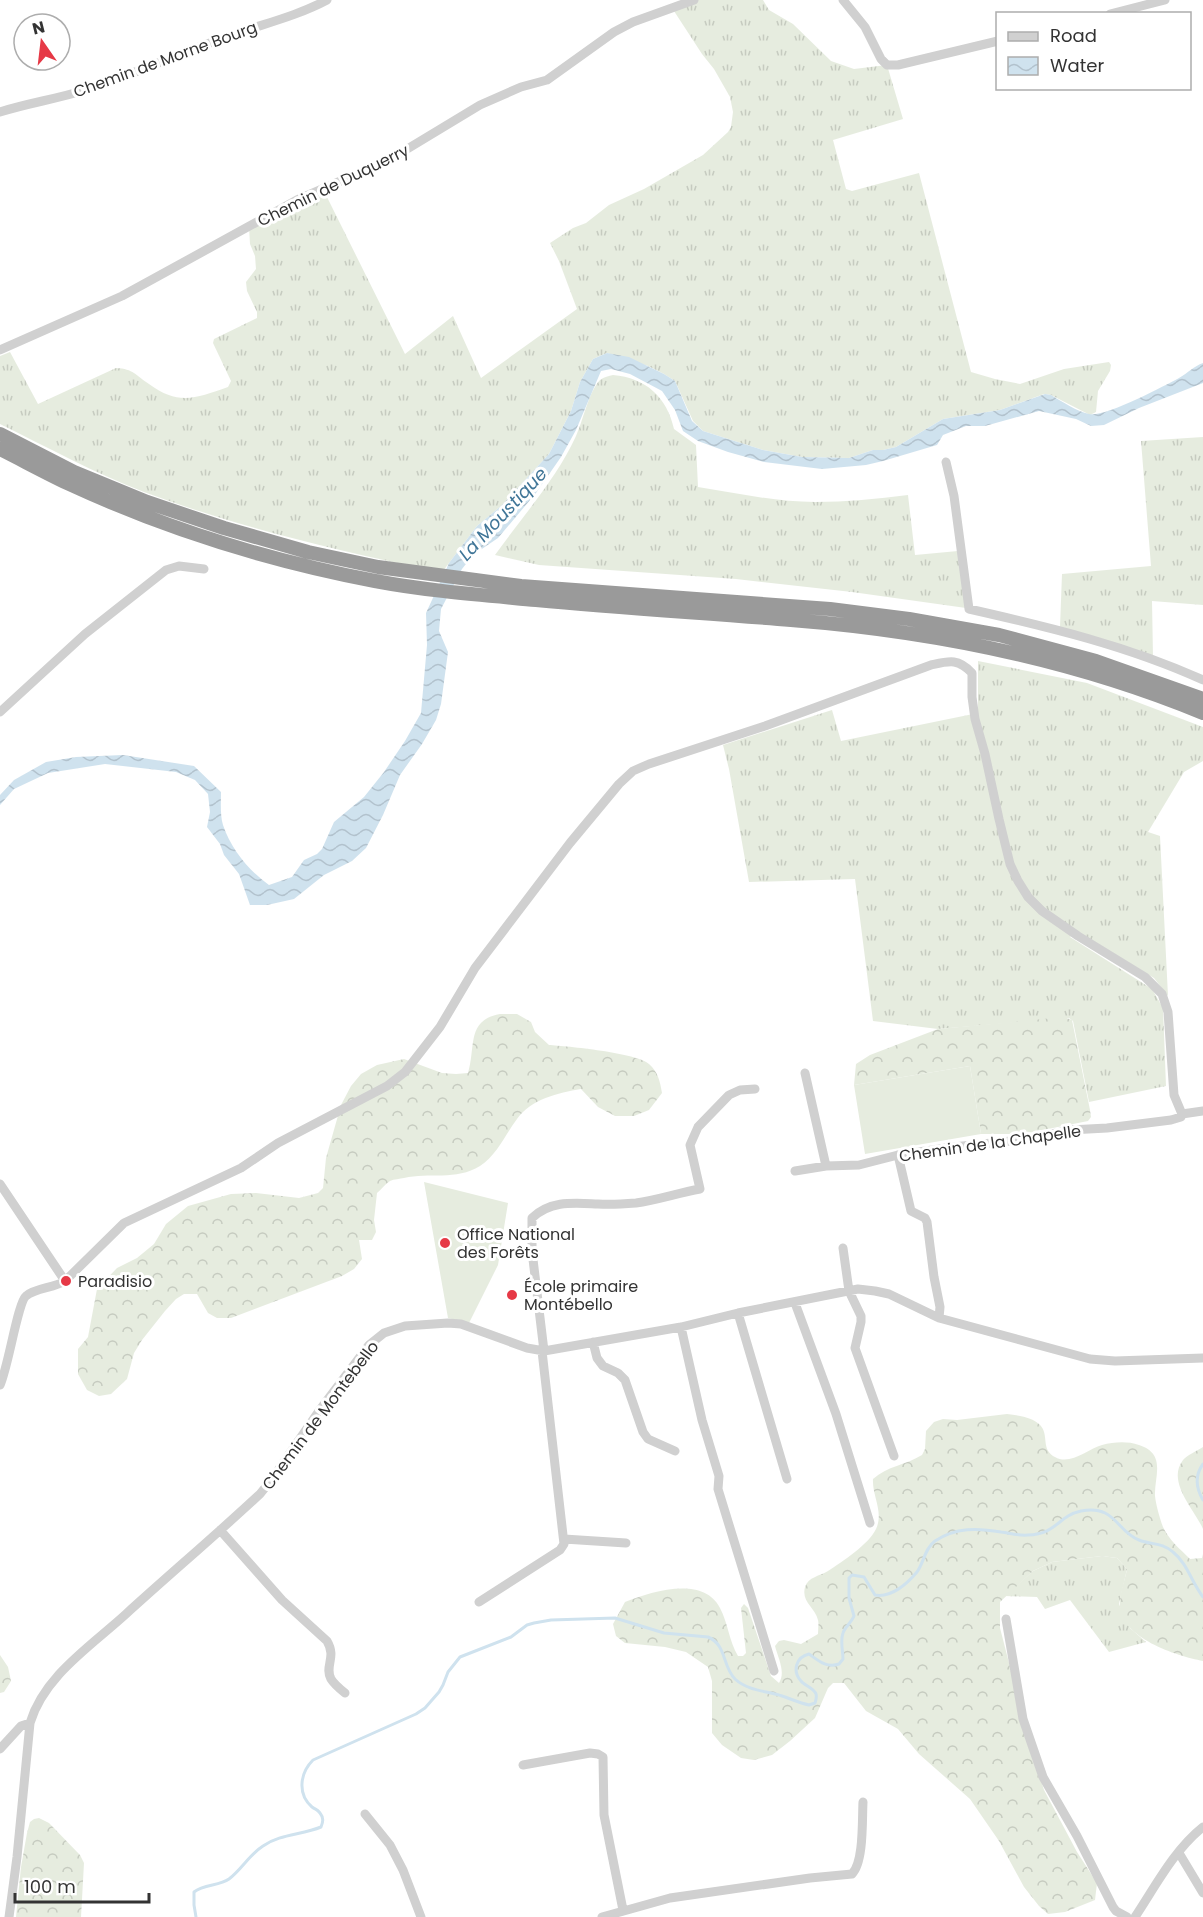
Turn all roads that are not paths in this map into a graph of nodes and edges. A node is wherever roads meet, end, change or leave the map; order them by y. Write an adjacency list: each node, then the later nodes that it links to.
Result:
1 (327, 0): 7 (street, Chemin de Morne Bourg)
2 (694, 0): 8 (street, Chemin de Duquerry)
3 (843, 0): 6 (street)
4 (1165, 0): 5 (street)
5 (1118, 12)
6 (996, 41)
7 (0, 112)
8 (0, 350)
9 (0, 434): 14 (highway)
10 (0, 449): 16 (highway)
11 (946, 462): 13 (street)
12 (204, 570): 15 (street)
13 (1203, 680)
14 (1203, 699)
15 (0, 712)
16 (1203, 713)
17 (805, 1073): 22 (street)
18 (755, 1089): 33 (street)
19 (1203, 1111): 20 (street, Chemin de la Chapelle)
20 (1182, 1114): 21 (street, Chemin de la Chapelle); 26 (street)
21 (898, 1155): 22 (street, Chemin de la Chapelle); 30 (street)
22 (826, 1166): 23 (street, Chemin de la Chapelle)
23 (795, 1171)
24 (0, 1184): 26 (street)
25 (843, 1248): 27 (street)
26 (65, 1281): 35 (street)
27 (849, 1291): 28 (street, Chemin de Montebello); 30 (street, Chemin de Montebello); 37 (street)
28 (795, 1303): 29 (street, Chemin de Montebello); 39 (street)
29 (738, 1313): 31 (street, Chemin de Montebello); 38 (street)
30 (939, 1318): 34 (street, Chemin de Montebello)
31 (681, 1327): 32 (street, Chemin de Montebello); 45 (street)
32 (593, 1342): 33 (street, Chemin de Montebello); 36 (street)
33 (543, 1351): 40 (street, Chemin de Montebello); 41 (street)
34 (1203, 1358)
35 (0, 1385)
36 (675, 1451)
37 (894, 1456)
38 (787, 1479)
39 (870, 1523)
40 (220, 1530): 46 (street); 47 (street, Chemin de Montebello)
41 (564, 1539): 42 (street); 43 (street)
42 (626, 1542)
43 (479, 1602)
44 (1006, 1619): 59 (street)
45 (774, 1671)
46 (345, 1693)
47 (30, 1723): 48 (street); 56 (street, Chemin de Montebello)
48 (0, 1749)
49 (523, 1765): 55 (street)
50 (863, 1802): 55 (street)
51 (365, 1814): 57 (street)
52 (1203, 1827): 53 (street)
53 (1179, 1853): 54 (street); 60 (street)
54 (1203, 1893)
55 (623, 1910): 58 (street)
56 (9, 1917)
57 (421, 1917)
58 (602, 1917)
59 (1127, 1917)
60 (1135, 1917)

